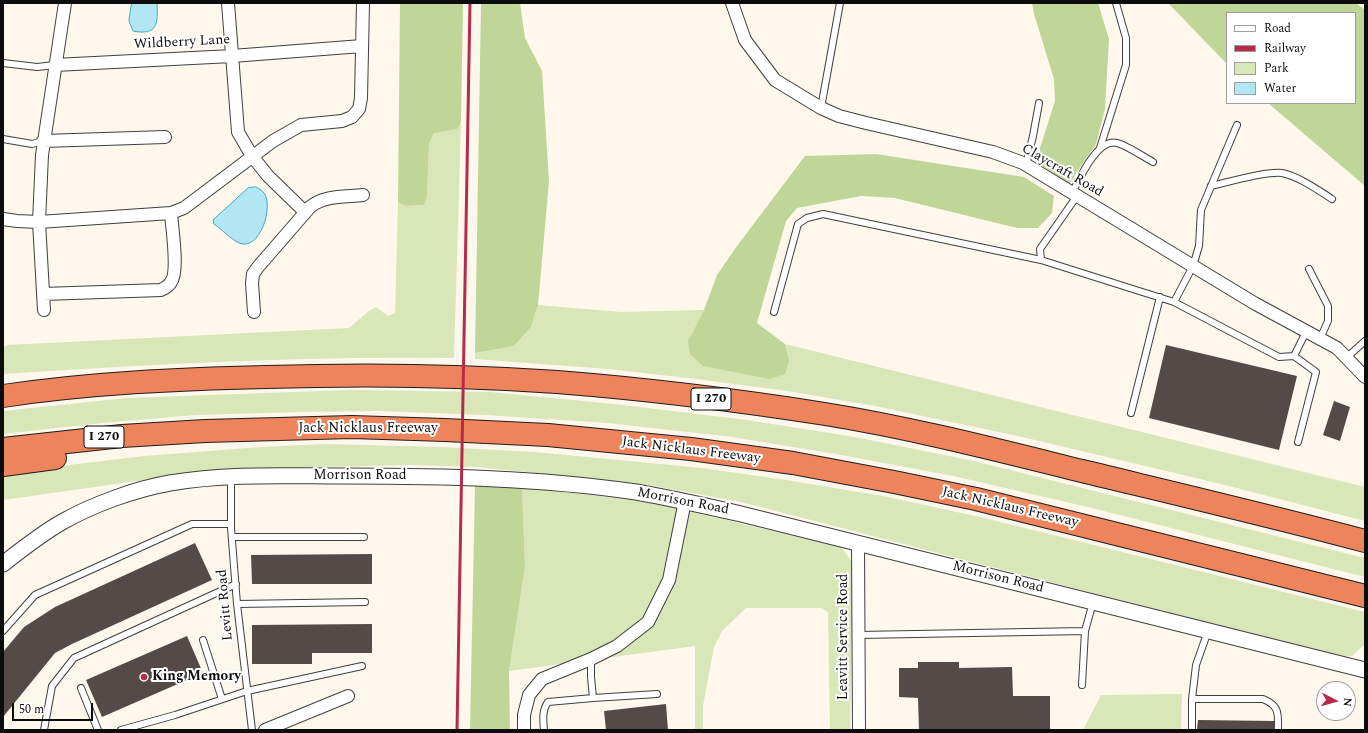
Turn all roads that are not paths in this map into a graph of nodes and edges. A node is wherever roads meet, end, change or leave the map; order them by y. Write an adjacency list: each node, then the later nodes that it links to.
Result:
1 (65, 3): 10 (street)
2 (228, 3): 8 (street)
3 (363, 3): 7 (street)
4 (732, 3): 12 (street, Claycraft Road)
5 (840, 3): 12 (lane)
6 (1116, 3): 17 (lane)
7 (362, 46): 8 (street, Wildberry Lane); 18 (street)
8 (232, 56): 10 (street, Wildberry Lane); 18 (street)
9 (3, 63): 10 (lane, Wildberry Lane)
10 (55, 65): 16 (street)
11 (1039, 103): 20 (lane)
12 (821, 108): 20 (street, Claycraft Road)
13 (1237, 126): 21 (lane)
14 (165, 137): 16 (street)
15 (3, 139): 16 (lane)
16 (43, 141): 28 (street)
17 (1100, 148): 19 (lane); 23 (lane)
18 (252, 156): 25 (street); 26 (street)
19 (1153, 162)
20 (1026, 164): 23 (street, Claycraft Road)
21 (1211, 186): 24 (lane); 30 (lane)
22 (363, 195): 25 (street)
23 (1074, 195): 29 (lane); 30 (street, Claycraft Road)
24 (1332, 199)
25 (305, 212): 36 (street)
26 (171, 213): 28 (street); 32 (street)
27 (3, 219): 28 (street)
28 (40, 222): 32 (street)
29 (1040, 260): 33 (lane); 37 (lane)
30 (1193, 266): 34 (lane); 38 (street, Claycraft Road)
31 (1309, 269): 39 (lane)
32 (43, 294): 35 (street)
33 (1160, 297): 34 (lane); 47 (lane)
34 (1174, 302): 41 (lane)
35 (44, 310)
36 (254, 312)
37 (774, 312)
38 (1306, 332): 39 (street, Claycraft Road); 41 (lane)
39 (1320, 339): 42 (street, Claycraft Road)
40 (1365, 341): 42 (lane)
41 (1294, 356): 49 (lane)
42 (1346, 358): 43 (street, Claycraft Road)
43 (1365, 377)
44 (3, 390): 45 (highway)
45 (42, 390): 46 (highway, I 270); 57 (highway, I 270)
46 (3, 396)
47 (1131, 413)
48 (205, 431): 50 (highway, Jack Nicklaus Freeway / I 270); 51 (highway); 61 (highway, Jack Nicklaus Freeway / I 270)
49 (1298, 442)
50 (3, 449)
51 (3, 465)
52 (230, 478): 53 (street, Morrison Road); 54 (lane, Levitt Road); 59 (street, Morrison Road)
53 (685, 501): 58 (street, Morrison Road); 70 (street)
54 (231, 524): 56 (lane, Levitt Road); 65 (lane)
55 (364, 536): 56 (lane)
56 (232, 537): 60 (lane, Levitt Road)
57 (1365, 541)
58 (858, 544): 63 (street, Morrison Road); 68 (street, Leavitt Service Road)
59 (3, 564)
60 (236, 584): 64 (lane, Levitt Road); 81 (lane)
61 (1365, 596)
62 (365, 602): 64 (lane)
63 (1093, 602): 66 (lane); 67 (street, Morrison Road)
64 (238, 604): 75 (lane, Levitt Road)
65 (3, 631)
66 (1084, 631): 68 (lane); 73 (lane)
67 (1208, 631): 72 (street, Morrison Road); 80 (lane)
68 (858, 635): 88 (street, Leavitt Service Road)
69 (203, 640): 79 (lane)
70 (591, 660): 78 (lane); 86 (street)
71 (362, 666): 75 (lane)
72 (1365, 670)
73 (1082, 685)
74 (81, 688): 82 (lane)
75 (247, 691): 79 (lane); 84 (lane, Levitt Road)
76 (656, 694): 78 (lane)
77 (348, 696): 85 (street)
78 (594, 698): 87 (lane)
79 (222, 699): 83 (lane)
80 (1192, 699): 89 (lane); 90 (lane)
81 (44, 730)
82 (98, 730)
83 (122, 730)
84 (252, 730)
85 (265, 730)
86 (524, 730)
87 (544, 730)
88 (859, 730)
89 (1192, 730)
90 (1278, 730)

